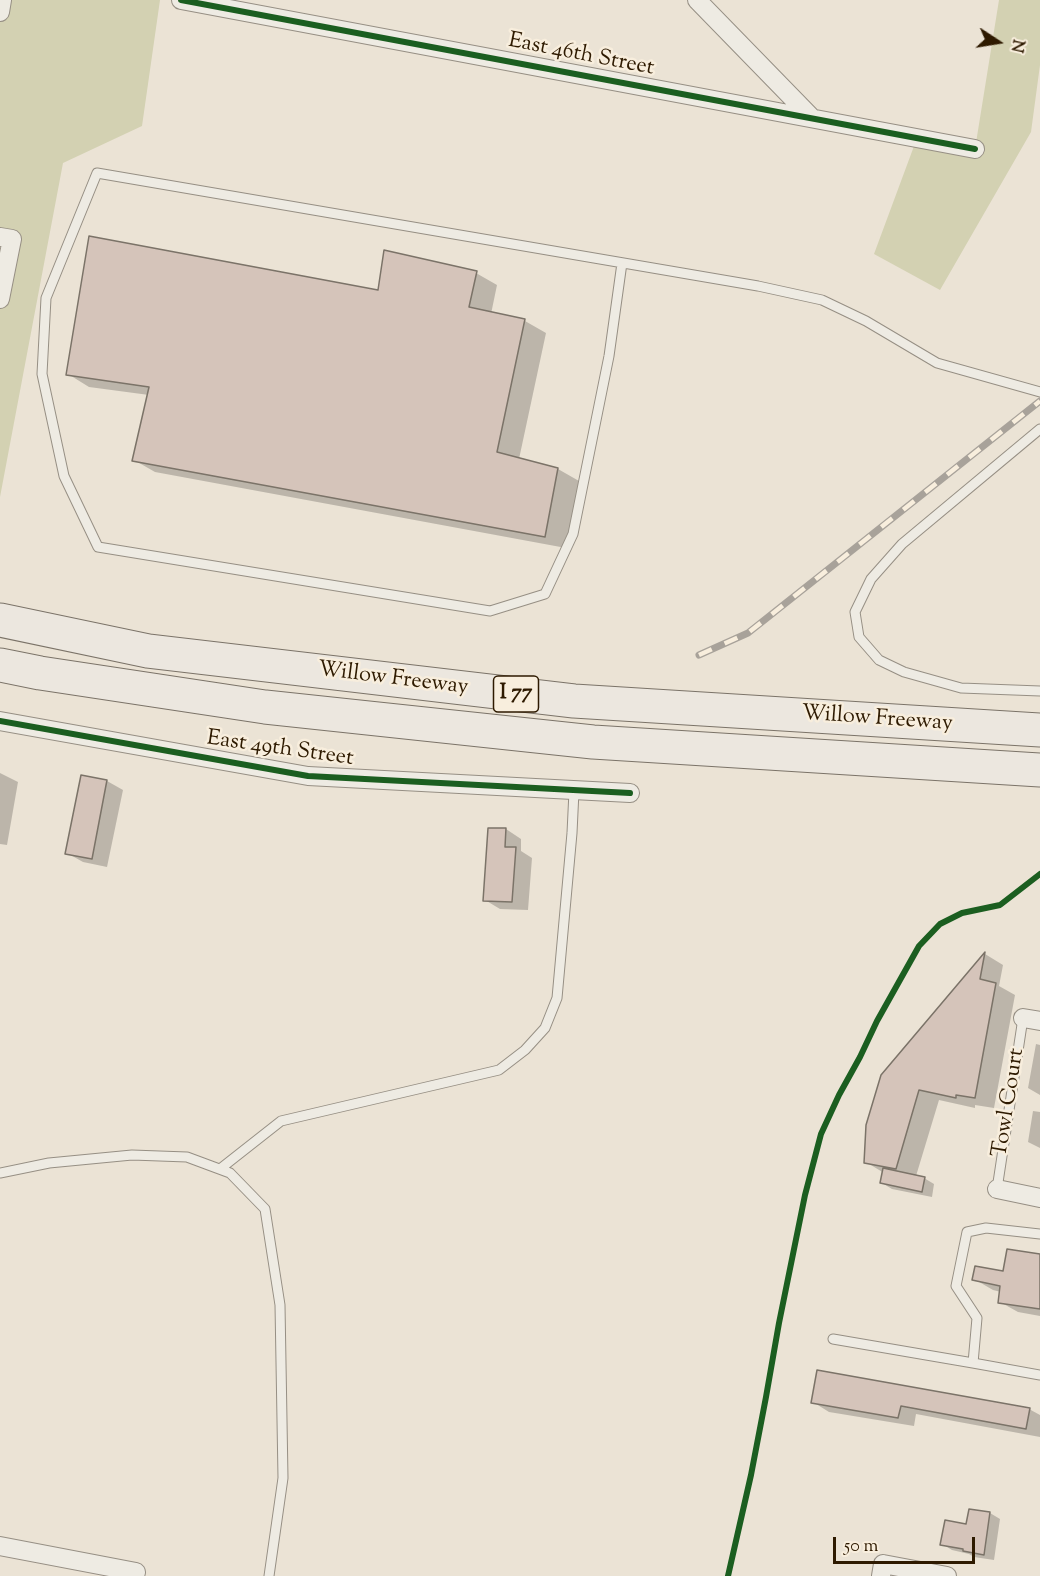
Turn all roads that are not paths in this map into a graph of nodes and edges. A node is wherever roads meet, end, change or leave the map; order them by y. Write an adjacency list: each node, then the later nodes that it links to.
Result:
1 (2, 0): 4 (street)
2 (181, 0): 5 (street, East 46th Street)
3 (697, 0): 5 (street)
4 (0, 12)
5 (811, 117): 6 (street, East 46th Street)
6 (975, 149)
7 (6, 238): 9 (street)
8 (622, 263): 8 (lane); 10 (lane)
9 (0, 299)
10 (1040, 392)
11 (1040, 429): 14 (lane)
12 (0, 620): 16 (highway, Willow Freeway / I 77)
13 (0, 665): 17 (highway, Willow Freeway / I 77)
14 (1040, 691)
15 (0, 721): 18 (street, East 49th Street)
16 (1038, 730)
17 (1040, 770)
18 (574, 791): 19 (street, East 49th Street); 21 (lane)
19 (630, 793)
20 (1032, 1019): 23 (lane, Towl Court)
21 (220, 1169): 22 (lane); 32 (lane)
22 (0, 1173)
23 (997, 1189): 24 (street)
24 (1040, 1198)
25 (1040, 1234): 27 (lane)
26 (833, 1339): 27 (lane)
27 (973, 1363): 28 (lane)
28 (1040, 1375)
29 (0, 1546): 31 (street)
30 (882, 1570): 33 (street)
31 (135, 1574)
32 (269, 1576)
33 (947, 1576)

